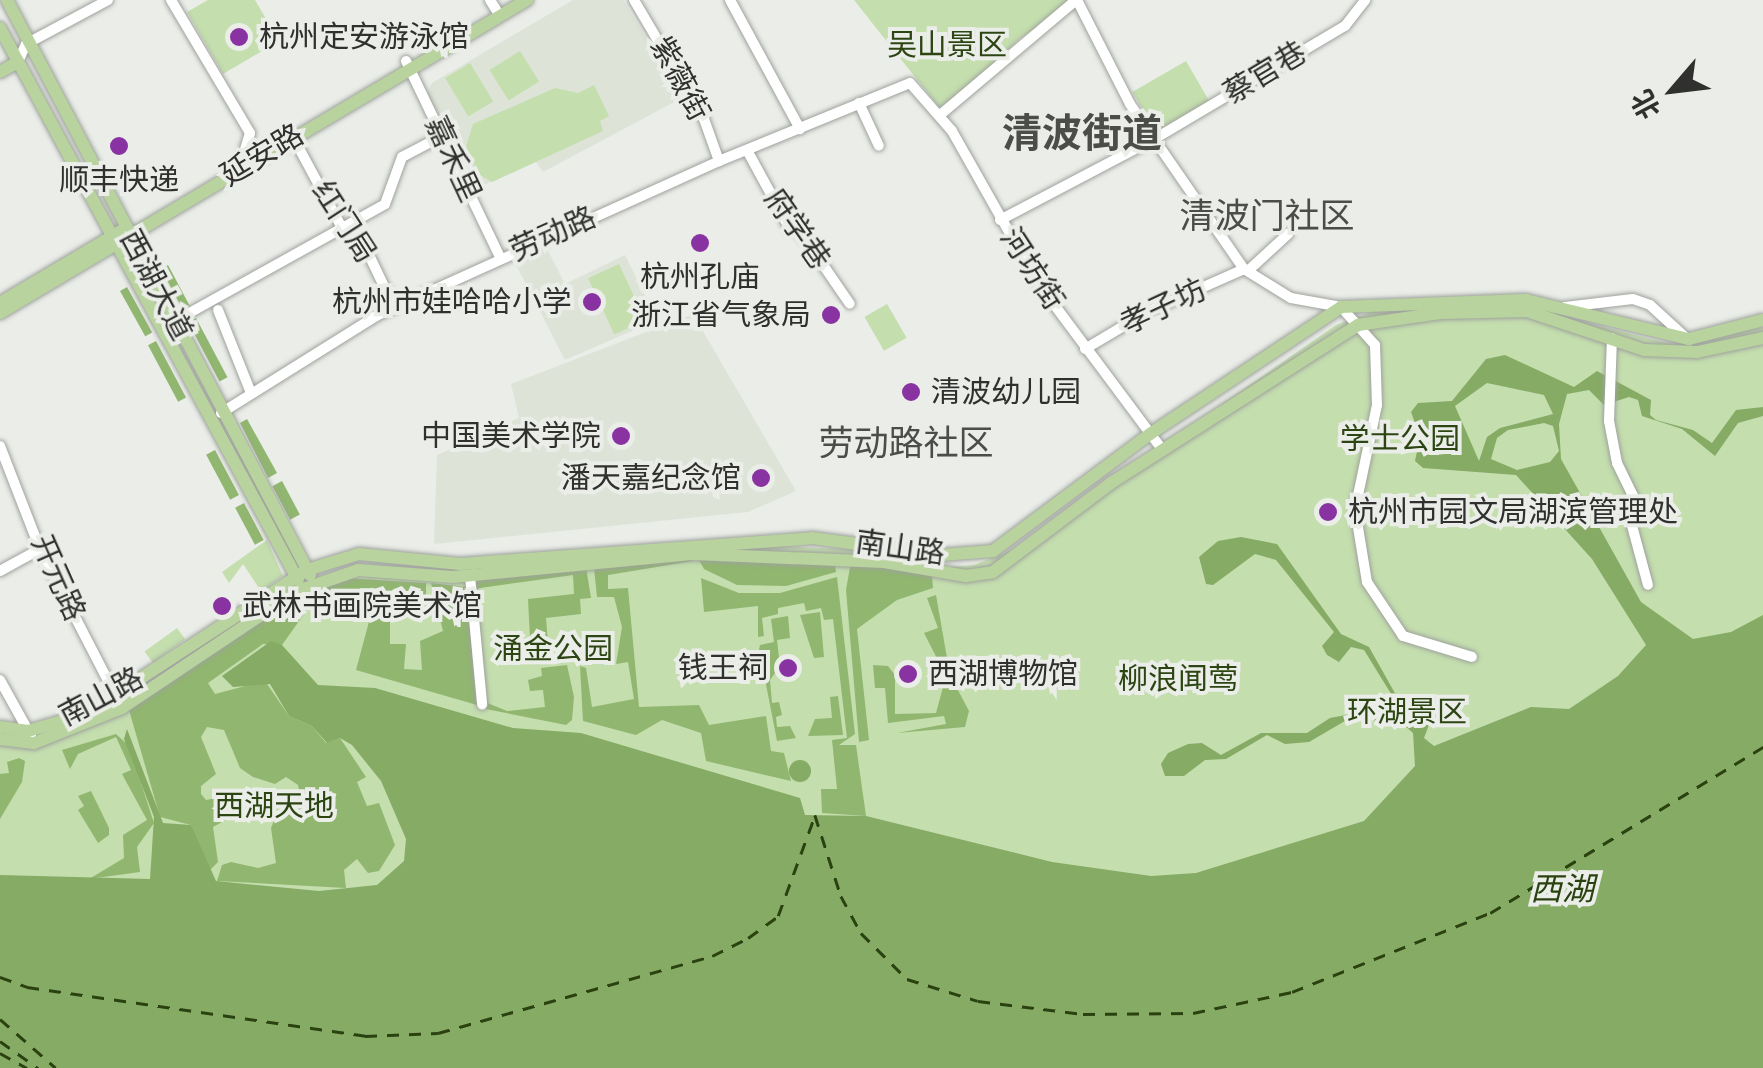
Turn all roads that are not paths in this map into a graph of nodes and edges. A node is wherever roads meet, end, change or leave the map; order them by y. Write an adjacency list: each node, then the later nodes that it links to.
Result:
1 (7, 0): 12 (main road, 西湖大道)
2 (171, 0): 26 (street)
3 (510, 0): 10 (main road, 延安路)
4 (527, 0): 10 (main road, 延安路)
5 (634, 0): 27 (street, 紫薇街)
6 (730, 0): 20 (street)
7 (1076, 0): 19 (street); 23 (street)
8 (1364, 0): 23 (street, 蔡官巷)
9 (104, 1): 12 (street)
10 (495, 8): 15 (main road, 延安路)
11 (0, 28): 13 (main road, 西湖大道)
12 (26, 44): 13 (main road); 14 (street); 30 (main road, 西湖大道)
13 (5, 52): 14 (main road, 西湖大道)
14 (18, 62): 16 (main road); 30 (main road, 西湖大道)
15 (408, 64): 21 (main road, 延安路); 22 (street, 嘉禾里); 26 (main road, 延安路)
16 (0, 72)
17 (910, 83): 18 (street, 劳动路); 19 (street, 河坊街)
18 (858, 103): 20 (street, 劳动路); 24 (street)
19 (940, 115): 28 (street, 河坊街)
20 (800, 129): 25 (street, 劳动路)
21 (293, 136): 29 (street, 红门局); 30 (main road, 延安路)
22 (442, 136): 29 (street); 32 (street, 嘉禾里)
23 (1156, 138): 28 (street, 蔡官巷); 33 (street)
24 (879, 146)
25 (748, 152): 27 (street, 劳动路); 35 (street, 府学巷)
26 (243, 156): 30 (main road, 延安路)
27 (719, 160): 32 (street, 劳动路)
28 (1000, 220): 48 (street, 河坊街)
29 (342, 228): 37 (street, 红门局); 43 (street)
30 (123, 234): 34 (main road, 延安路); 40 (main road, 延安路); 43 (main road, 西湖大道); 50 (main road, 西湖大道)
31 (1288, 234): 33 (street, 孝子坊)
32 (500, 257): 37 (street, 劳动路)
33 (1247, 269): 38 (street); 48 (street, 孝子坊)
34 (0, 303)
35 (850, 304)
36 (1570, 306): 38 (main road); 41 (street); 47 (main road); 47 (street)
37 (394, 307): 49 (street, 劳动路)
38 (1341, 307): 44 (street); 51 (main road, 南山路)
39 (218, 310): 49 (street)
40 (0, 313)
41 (1534, 314): 44 (main road, 南山路); 45 (main road, 南山路)
42 (1763, 320): 47 (main road)
43 (175, 321): 50 (main road, 西湖大道)
44 (1358, 325): 53 (main road, 南山路); 59 (street)
45 (1612, 338): 46 (main road, 南山路); 58 (street)
46 (1763, 338)
47 (1689, 339)
48 (1085, 350): 51 (street, 河坊街)
49 (251, 393): 50 (street, 劳动路)
50 (217, 415): 57 (main road, 西湖大道)
51 (1150, 434): 53 (street, 河坊街); 57 (main road, 南山路)
52 (0, 446): 54 (street, 开元路)
53 (1163, 450): 56 (main road, 南山路)
54 (40, 549): 55 (street); 61 (street, 开元路)
55 (0, 571)
56 (470, 576): 57 (main road, 南山路); 62 (street)
57 (305, 579): 61 (main road, 南山路)
58 (1648, 585)
59 (1472, 657)
60 (0, 680): 64 (street)
61 (119, 701): 64 (main road, 南山路)
62 (482, 704)
63 (2, 737): 64 (main road, 南山路)
64 (31, 737)

